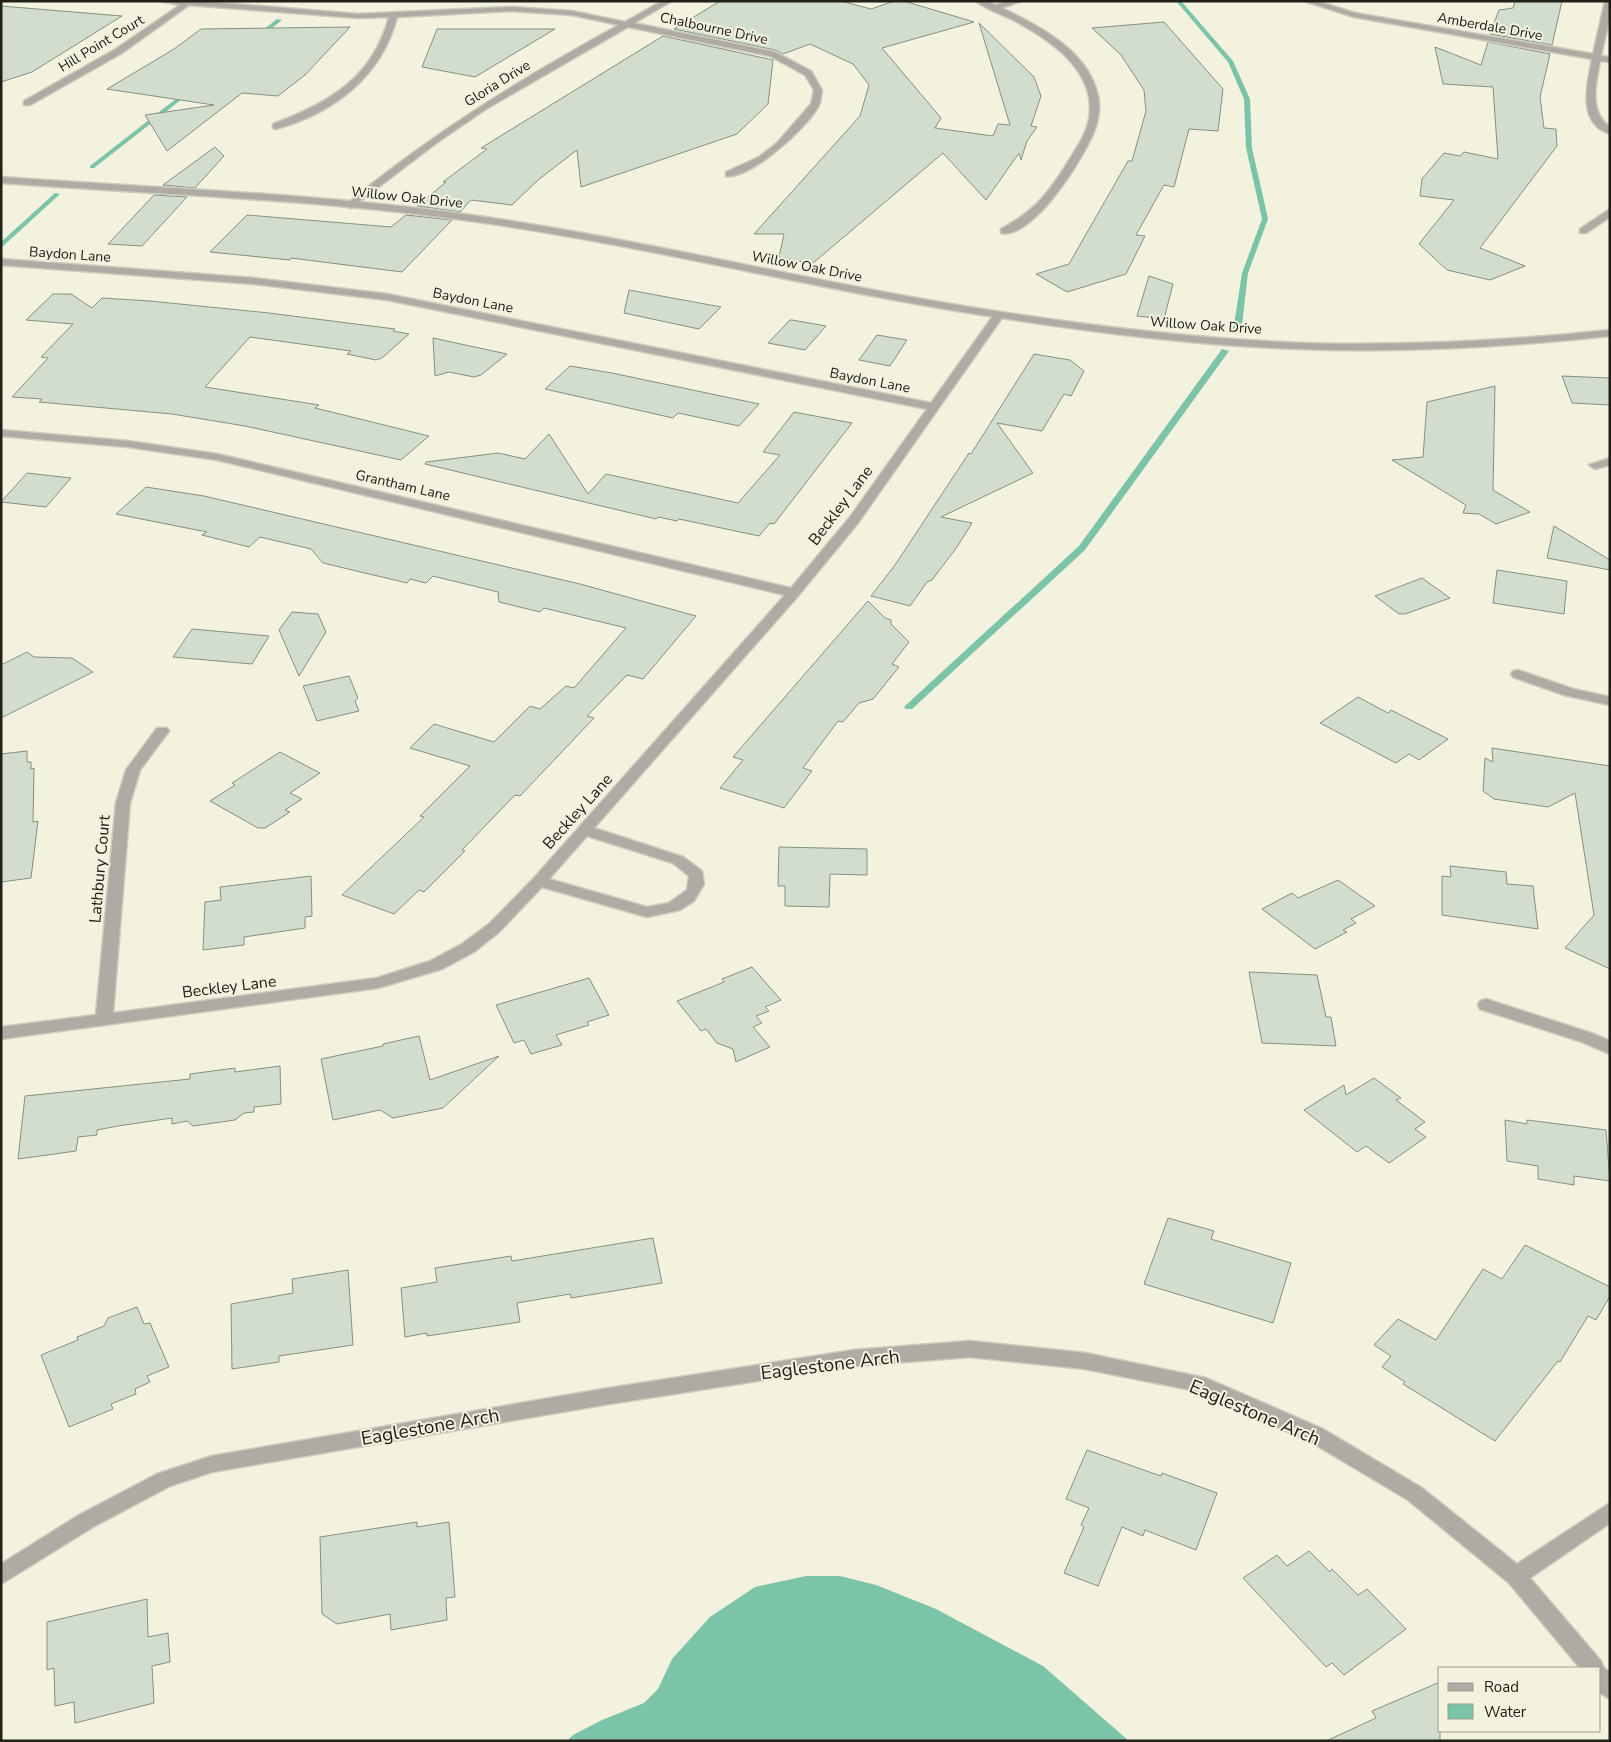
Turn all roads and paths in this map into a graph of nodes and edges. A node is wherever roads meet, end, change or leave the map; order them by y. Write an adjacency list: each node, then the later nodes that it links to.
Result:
1 (164, 1): 7 (street, Chalbourne Drive)
2 (668, 1): 10 (street, Gloria Drive)
3 (980, 1): 8 (street)
4 (1017, 1): 8 (street)
5 (1308, 1): 11 (street, Amberdale Drive)
6 (1609, 1): 11 (street)
7 (187, 3): 9 (street, Chalbourne Drive); 13 (street, Hill Point Court)
8 (995, 8): 21 (street)
9 (392, 16): 10 (street, Chalbourne Drive); 14 (street)
10 (628, 24): 16 (street, Chalbourne Drive); 18 (street, Gloria Drive)
11 (1596, 58): 12 (street, Amberdale Drive); 15 (street)
12 (1610, 60)
13 (27, 102)
14 (276, 126)
15 (1610, 132)
16 (729, 174)
17 (1, 180): 18 (street, Willow Oak Drive)
18 (351, 205): 23 (street, Willow Oak Drive)
19 (1610, 212): 20 (street)
20 (1583, 231)
21 (1004, 232)
22 (1, 262): 25 (street, Baydon Lane)
23 (999, 316): 24 (street, Willow Oak Drive); 25 (street, Beckley Lane)
24 (1610, 333)
25 (934, 407): 29 (street, Beckley Lane)
26 (1, 433): 29 (street, Grantham Lane)
27 (1610, 461): 28 (street)
28 (1595, 465)
29 (794, 593): 33 (street, Beckley Lane)
30 (1518, 674): 31 (street)
31 (1610, 701)
32 (162, 731): 36 (street, Lathbury Court)
33 (584, 830): 34 (street, Beckley Lane); 34 (street)
34 (539, 881): 36 (street, Beckley Lane)
35 (1486, 1005): 38 (street)
36 (104, 1020): 37 (street, Beckley Lane)
37 (1, 1033)
38 (1610, 1048)
39 (1610, 1512): 41 (street)
40 (1, 1574): 41 (street, Eaglestone Arch)
41 (1516, 1576): 42 (street, Eaglestone Arch)
42 (1592, 1667)
43 (1601, 1678): 44 (street)
44 (1610, 1689)

